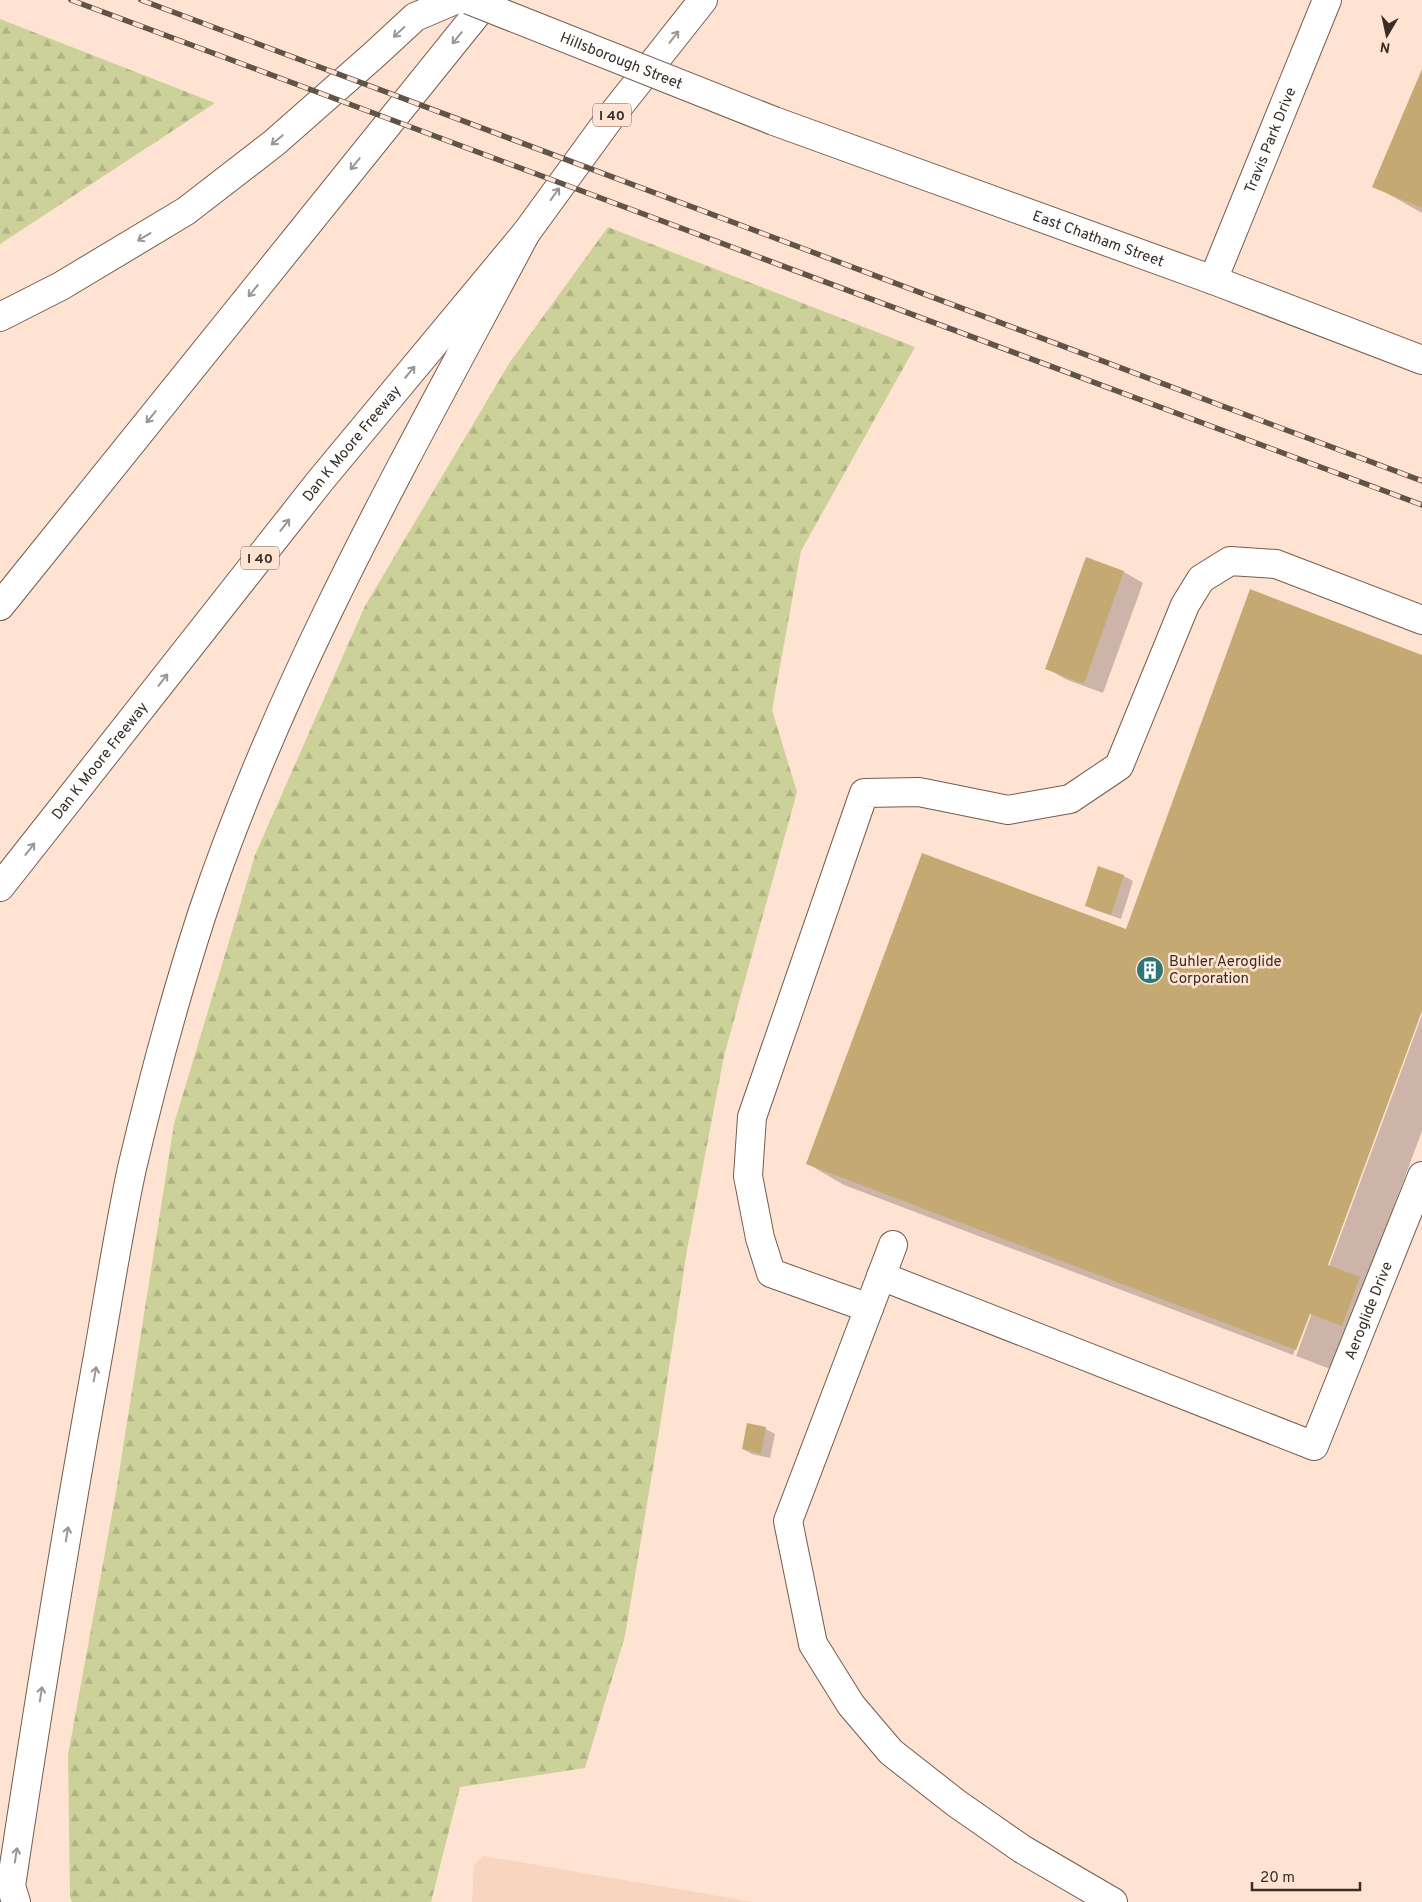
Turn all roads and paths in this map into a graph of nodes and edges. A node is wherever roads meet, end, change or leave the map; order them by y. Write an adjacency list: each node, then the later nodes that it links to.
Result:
1 (456, 0): 9 (main road, one-way to 9)
2 (469, 0): 6 (main road, Hillsborough Street, bridge)
3 (488, 0): 11 (main road, one-way to 11)
4 (703, 0): 7 (main road, Dan K Moore Freeway / I 40, one-way to 4)
5 (1326, 0): 8 (main road, Travis Park Drive)
6 (774, 121): 8 (main road, East Chatham Street)
7 (526, 233): 13 (main road, Dan K Moore Freeway / I 40, one-way to 7); 18 (main road, one-way to 7)
8 (1213, 280): 10 (main road, East Chatham Street)
9 (0, 317)
10 (1422, 360)
11 (0, 606)
12 (1422, 620): 17 (main road)
13 (0, 887)
14 (1422, 1176): 16 (main road, Aeroglide Drive)
15 (893, 1245): 16 (main road)
16 (881, 1276): 17 (main road)
17 (869, 1308): 19 (main road)
18 (16, 1902)
19 (1113, 1902)

